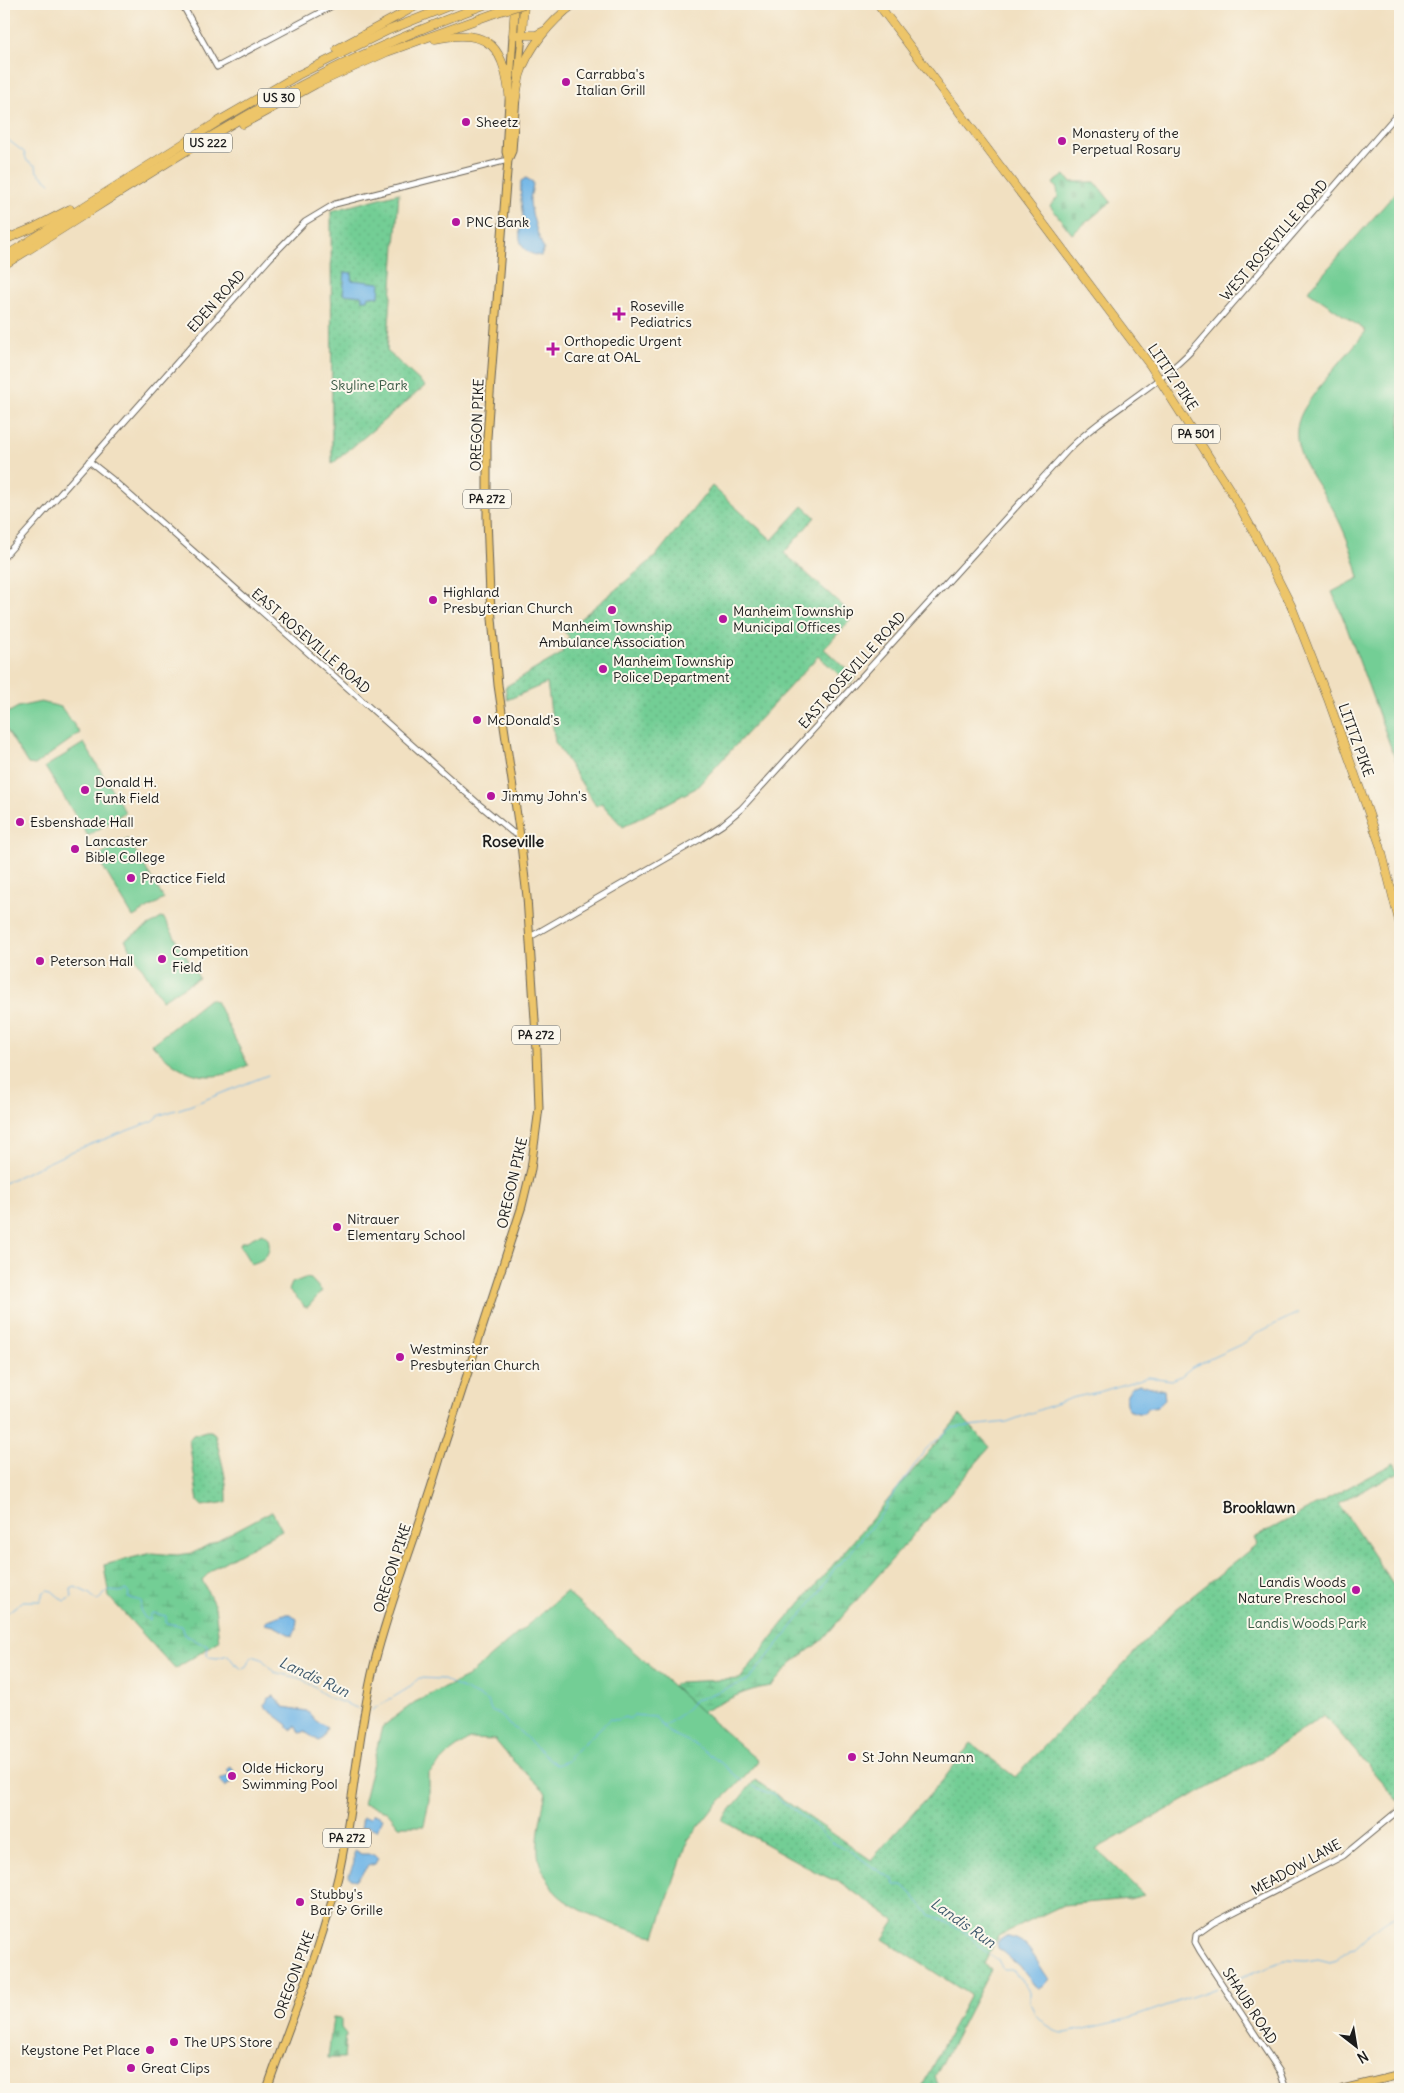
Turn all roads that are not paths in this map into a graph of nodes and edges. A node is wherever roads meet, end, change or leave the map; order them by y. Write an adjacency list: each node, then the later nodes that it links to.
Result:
1 (182, 4): 2 (street)
2 (336, 4)
3 (420, 4): 14 (highway)
4 (454, 4): 14 (highway, US 30)
5 (486, 4): 19 (highway, US 30)
6 (515, 4): 11 (highway, OREGON PIKE / PA 272)
7 (524, 4): 12 (highway, OREGON PIKE / PA 272); 13 (highway, US 222, bridge)
8 (574, 4): 10 (highway)
9 (878, 4): 23 (highway, LITITZ PIKE / PA 501)
10 (548, 29): 12 (highway); 15 (highway)
11 (513, 35): 12 (highway); 15 (main road, OREGON PIKE / PA 272)
12 (522, 35): 15 (main road, OREGON PIKE / PA 272)
13 (387, 52): 15 (highway); 19 (highway, US 222)
14 (298, 75): 17 (highway, US 30)
15 (513, 101): 18 (main road, OREGON PIKE / PA 272)
16 (1400, 111): 23 (street, WEST ROSEVILLE ROAD)
17 (170, 152): 20 (highway, US 222); 21 (highway, US 30)
18 (508, 160): 24 (street, EDEN ROAD); 26 (main road, OREGON PIKE / PA 272)
19 (83, 216): 22 (highway, US 30)
20 (4, 240)
21 (4, 258)
22 (4, 266)
23 (1160, 378): 27 (highway, LITITZ PIKE / PA 501); 28 (street, EAST ROSEVILLE ROAD)
24 (89, 461): 25 (street, EDEN ROAD); 26 (street, EAST ROSEVILLE ROAD)
25 (4, 557)
26 (520, 836): 28 (main road, OREGON PIKE / PA 272)
27 (1400, 925)
28 (530, 937): 32 (main road, OREGON PIKE / PA 272)
29 (1400, 1808): 30 (street, MEADOW LANE)
30 (1196, 1935): 33 (street, SHAUB ROAD)
31 (1400, 2075): 34 (main road)
32 (267, 2089)
33 (1286, 2089)
34 (1342, 2089)

